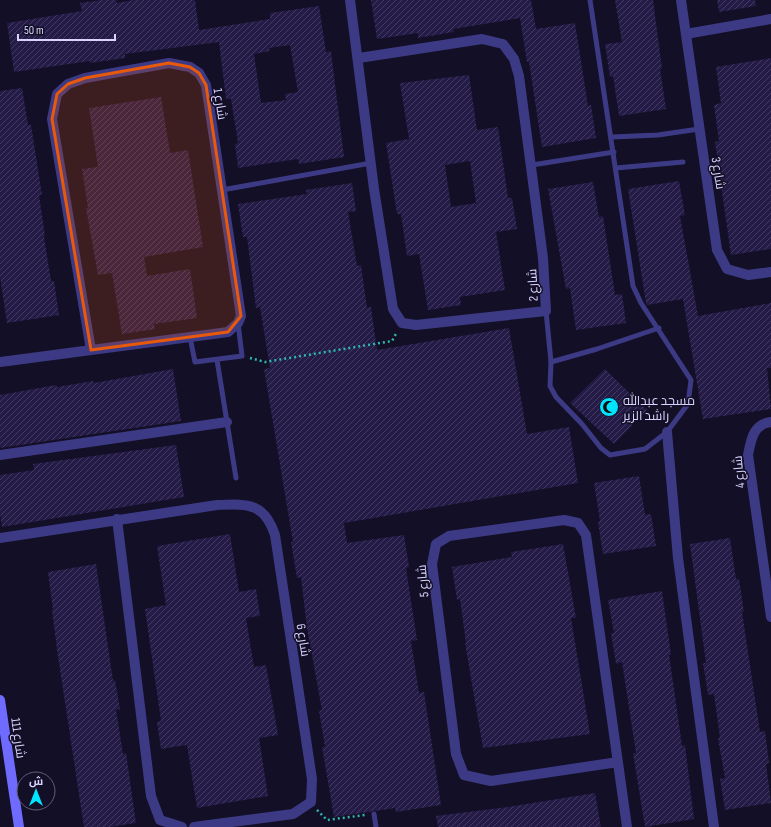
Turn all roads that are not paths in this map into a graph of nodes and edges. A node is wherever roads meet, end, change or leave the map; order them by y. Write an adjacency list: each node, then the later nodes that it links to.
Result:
1 (350, 0): 6 (street)
2 (590, 0): 8 (lane)
3 (680, 0): 5 (street, شارع 3)
4 (771, 19): 5 (street)
5 (686, 34): 7 (street, شارع 3)
6 (358, 58): 11 (street); 12 (street, شارع 2)
7 (699, 129): 8 (lane); 15 (street, شارع 3)
8 (612, 137): 9 (lane)
9 (614, 152): 12 (lane); 13 (lane)
10 (684, 162): 13 (lane)
11 (371, 163): 14 (lane); 16 (street, شارع 2)
12 (532, 164): 16 (street, شارع 2)
13 (616, 168): 18 (lane)
14 (222, 190): 17 (street, شارع 1); 20 (street, شارع 1)
15 (771, 272)
16 (546, 310): 23 (lane)
17 (238, 324): 19 (street); 21 (lane)
18 (658, 328): 23 (lane); 26 (lane)
19 (190, 338): 20 (street); 21 (lane)
20 (91, 350): 22 (street)
21 (217, 360): 24 (lane)
22 (0, 362)
23 (551, 362): 26 (lane)
24 (227, 422): 27 (street); 28 (lane)
25 (771, 422): 31 (street, شارع 4)
26 (667, 432): 41 (street)
27 (0, 455)
28 (236, 478)
29 (117, 519): 30 (street, شارع 6); 37 (street); 38 (street, شارع 6)
30 (0, 538)
31 (768, 578): 32 (street, شارع 4)
32 (771, 617)
33 (0, 700): 36 (street, شارع 111)
34 (618, 762): 34 (street, شارع 5); 40 (street, شارع 5)
35 (374, 814): 39 (lane)
36 (19, 827)
37 (182, 827)
38 (194, 827)
39 (376, 827)
40 (627, 827)
41 (714, 827)

